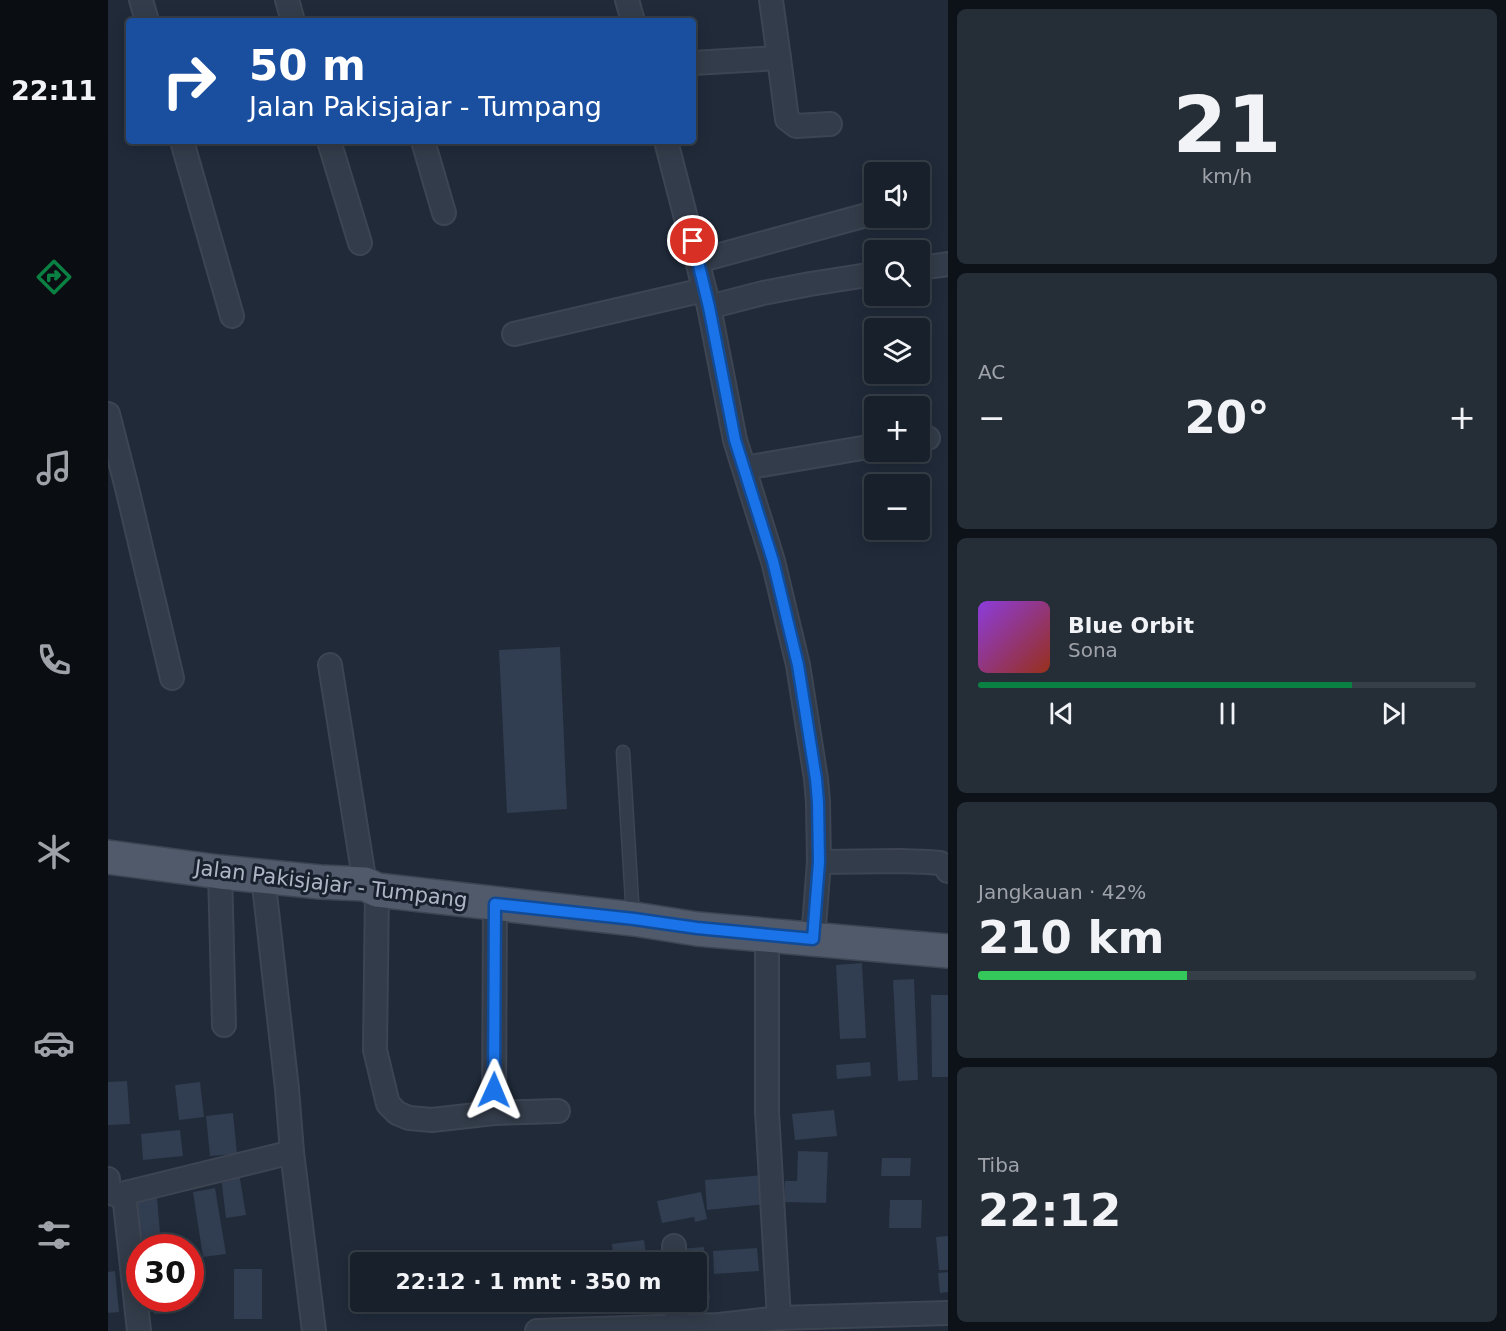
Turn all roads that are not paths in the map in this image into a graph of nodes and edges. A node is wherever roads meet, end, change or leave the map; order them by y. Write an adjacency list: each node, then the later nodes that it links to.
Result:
1 (141, 0): 5 (street)
2 (287, 0): 6 (street)
3 (627, 0): 7 (street)
4 (771, 0): 8 (street)
5 (146, 18)
6 (292, 18)
7 (632, 18)
8 (779, 58): 9 (street); 10 (street)
9 (696, 63)
10 (830, 124)
11 (183, 144): 23 (street)
12 (329, 144): 17 (street)
13 (424, 144): 15 (street)
14 (667, 144): 18 (street)
15 (444, 213)
16 (864, 216): 18 (street)
17 (360, 243)
18 (698, 261): 22 (street)
19 (948, 264): 20 (street)
20 (930, 267)
21 (864, 276): 22 (street)
22 (707, 298): 24 (street); 27 (street)
23 (232, 316)
24 (514, 334)
25 (108, 414): 29 (street)
26 (864, 448): 27 (street)
27 (744, 468): 32 (street)
28 (330, 665): 36 (street)
29 (172, 678)
30 (623, 752): 38 (lane)
31 (108, 857): 34 (main road, Jalan Pakisjajar - Tumpang)
32 (819, 862): 33 (street); 41 (street)
33 (948, 871)
34 (220, 872): 35 (main road, Jalan Pakisjajar - Tumpang); 43 (street)
35 (263, 876): 36 (main road, Jalan Pakisjajar - Tumpang); 46 (street)
36 (371, 887): 37 (main road, Jalan Pakisjajar - Tumpang); 45 (street)
37 (495, 904): 38 (main road, Jalan Pakisjajar - Tumpang); 45 (street)
38 (634, 919): 40 (main road, Jalan Pakisjajar - Tumpang)
39 (948, 932): 42 (street)
40 (767, 934): 41 (main road, Jalan Pakisjajar - Tumpang); 50 (street)
41 (813, 939): 42 (main road, Jalan Pakisjajar - Tumpang)
42 (948, 951)
43 (224, 1025)
44 (558, 1111): 45 (street)
45 (494, 1113)
46 (292, 1152): 47 (street); 53 (street)
47 (116, 1187): 52 (street)
48 (676, 1312): 51 (street)
49 (948, 1313): 50 (street)
50 (779, 1318): 51 (street)
51 (677, 1327): 54 (street)
52 (139, 1331)
53 (314, 1331)
54 (537, 1331)

